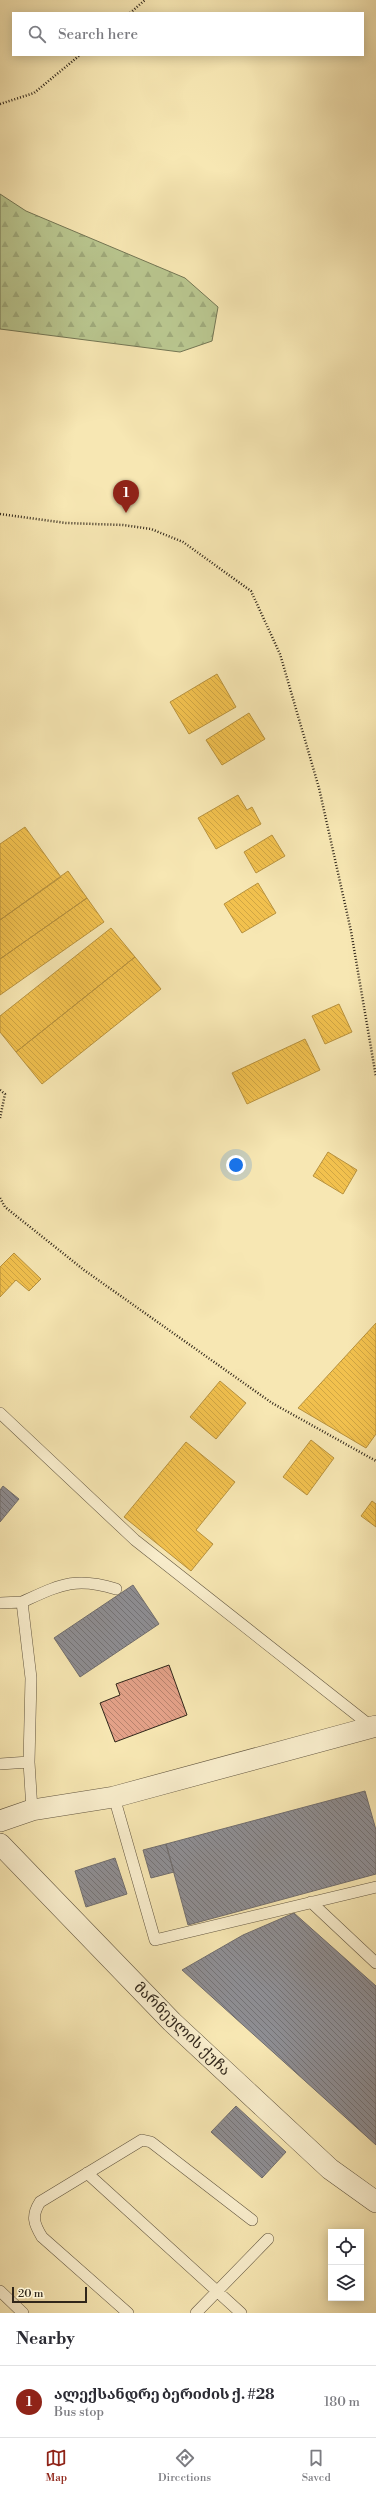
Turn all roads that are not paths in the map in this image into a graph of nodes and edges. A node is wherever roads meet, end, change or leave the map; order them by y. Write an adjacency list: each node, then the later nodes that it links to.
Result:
1 (0, 1413): 5 (lane)
2 (116, 1589): 3 (lane)
3 (22, 1602): 4 (lane); 6 (lane)
4 (0, 1603)
5 (374, 1727): 8 (street)
6 (30, 1762): 7 (lane); 9 (lane)
7 (0, 1764)
8 (114, 1797): 9 (street); 13 (lane)
9 (32, 1810): 10 (street)
10 (0, 1822)
11 (0, 1844): 16 (street, მარნეულის ქუჩა)
12 (376, 1887): 13 (lane)
13 (311, 1902): 14 (lane)
14 (376, 1963)
15 (87, 2174): 17 (lane); 20 (lane); 22 (lane)
16 (376, 2202)
17 (252, 2220)
18 (268, 2239): 20 (lane)
19 (0, 2291): 21 (lane)
20 (219, 2292): 23 (lane); 24 (lane)
21 (23, 2313)
22 (128, 2313)
23 (196, 2313)
24 (242, 2313)

